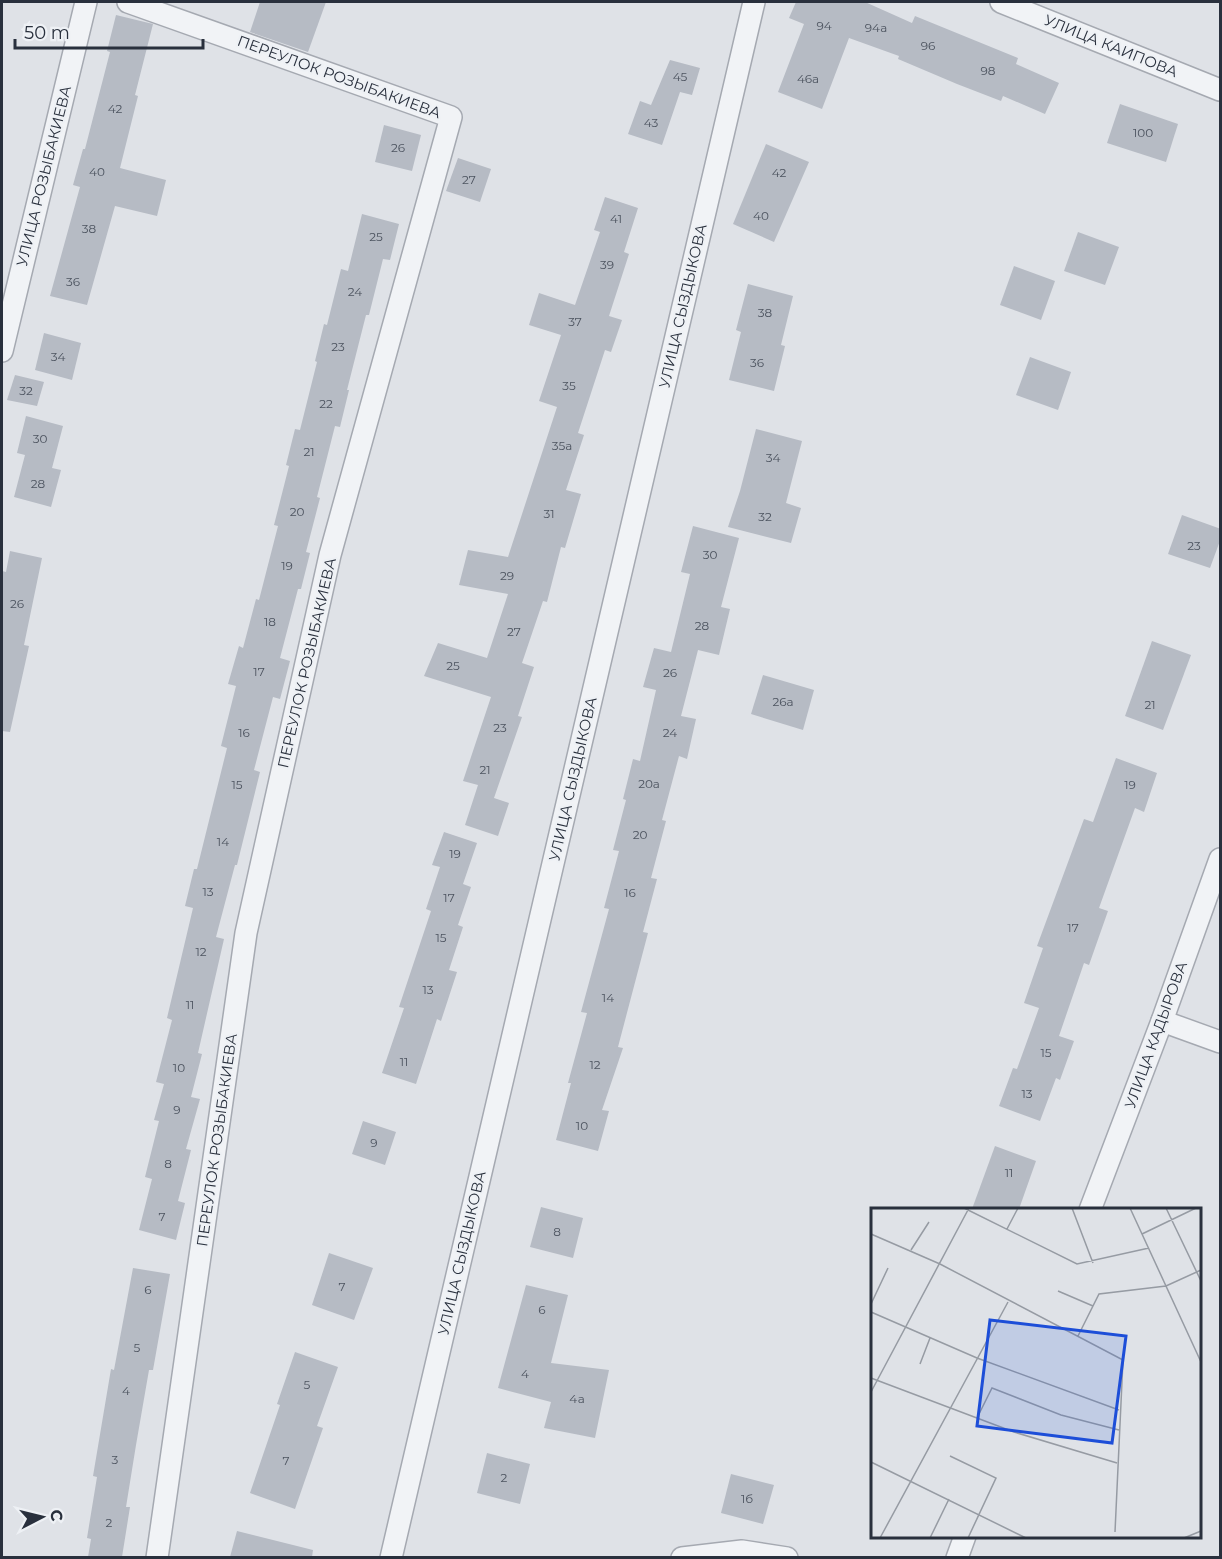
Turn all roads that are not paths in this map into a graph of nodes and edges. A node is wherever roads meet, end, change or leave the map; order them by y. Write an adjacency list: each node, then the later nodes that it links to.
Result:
1 (86, 2): 6 (street, УЛИЦА РОЗЫБАКИЕВА)
2 (128, 2): 12 (street, ПЕРЕУЛОК РОЗЫБАКИЕВА)
3 (754, 2): 13 (street, УЛИЦА СЫЗДЫКОВА)
4 (1001, 2): 5 (street, УЛИЦА КАИПОВА)
5 (1221, 90)
6 (2, 351)
7 (1221, 859): 8 (street, УЛИЦА КАДЫРОВА)
8 (1162, 1021): 9 (street); 10 (street, УЛИЦА КАДЫРОВА)
9 (1221, 1042)
10 (1090, 1208)
11 (964, 1538): 16 (street)
12 (157, 1557)
13 (391, 1557)
14 (682, 1557): 15 (street)
15 (787, 1557)
16 (957, 1557)

